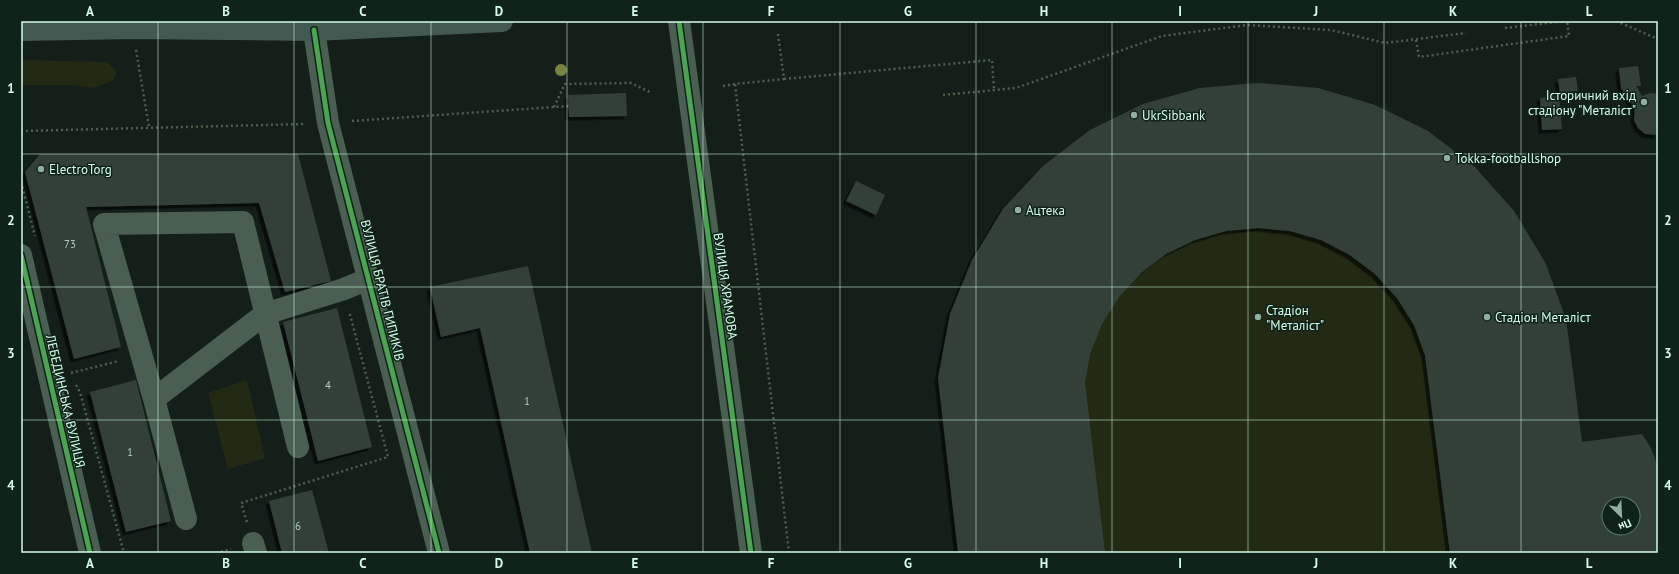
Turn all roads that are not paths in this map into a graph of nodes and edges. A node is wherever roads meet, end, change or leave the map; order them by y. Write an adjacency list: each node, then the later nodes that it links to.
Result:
1 (502, 21): 5 (main road)
2 (679, 21): 14 (street, ВУЛИЦЯ ХРАМОВА)
3 (103, 25): 4 (main road); 5 (main road)
4 (21, 30)
5 (314, 30): 7 (street, ВУЛИЦЯ БРАТІВ ГИПИКІВ)
6 (21, 255): 12 (street, ЛЕБЕДИНСЬКА ВУЛИЦЯ)
7 (368, 278): 8 (street); 13 (street, ВУЛИЦЯ БРАТІВ ГИПИКІВ)
8 (265, 314): 9 (street); 9 (street); 10 (street)
9 (154, 399): 11 (street)
10 (298, 447)
11 (186, 518)
12 (90, 553)
13 (438, 553)
14 (751, 553)

